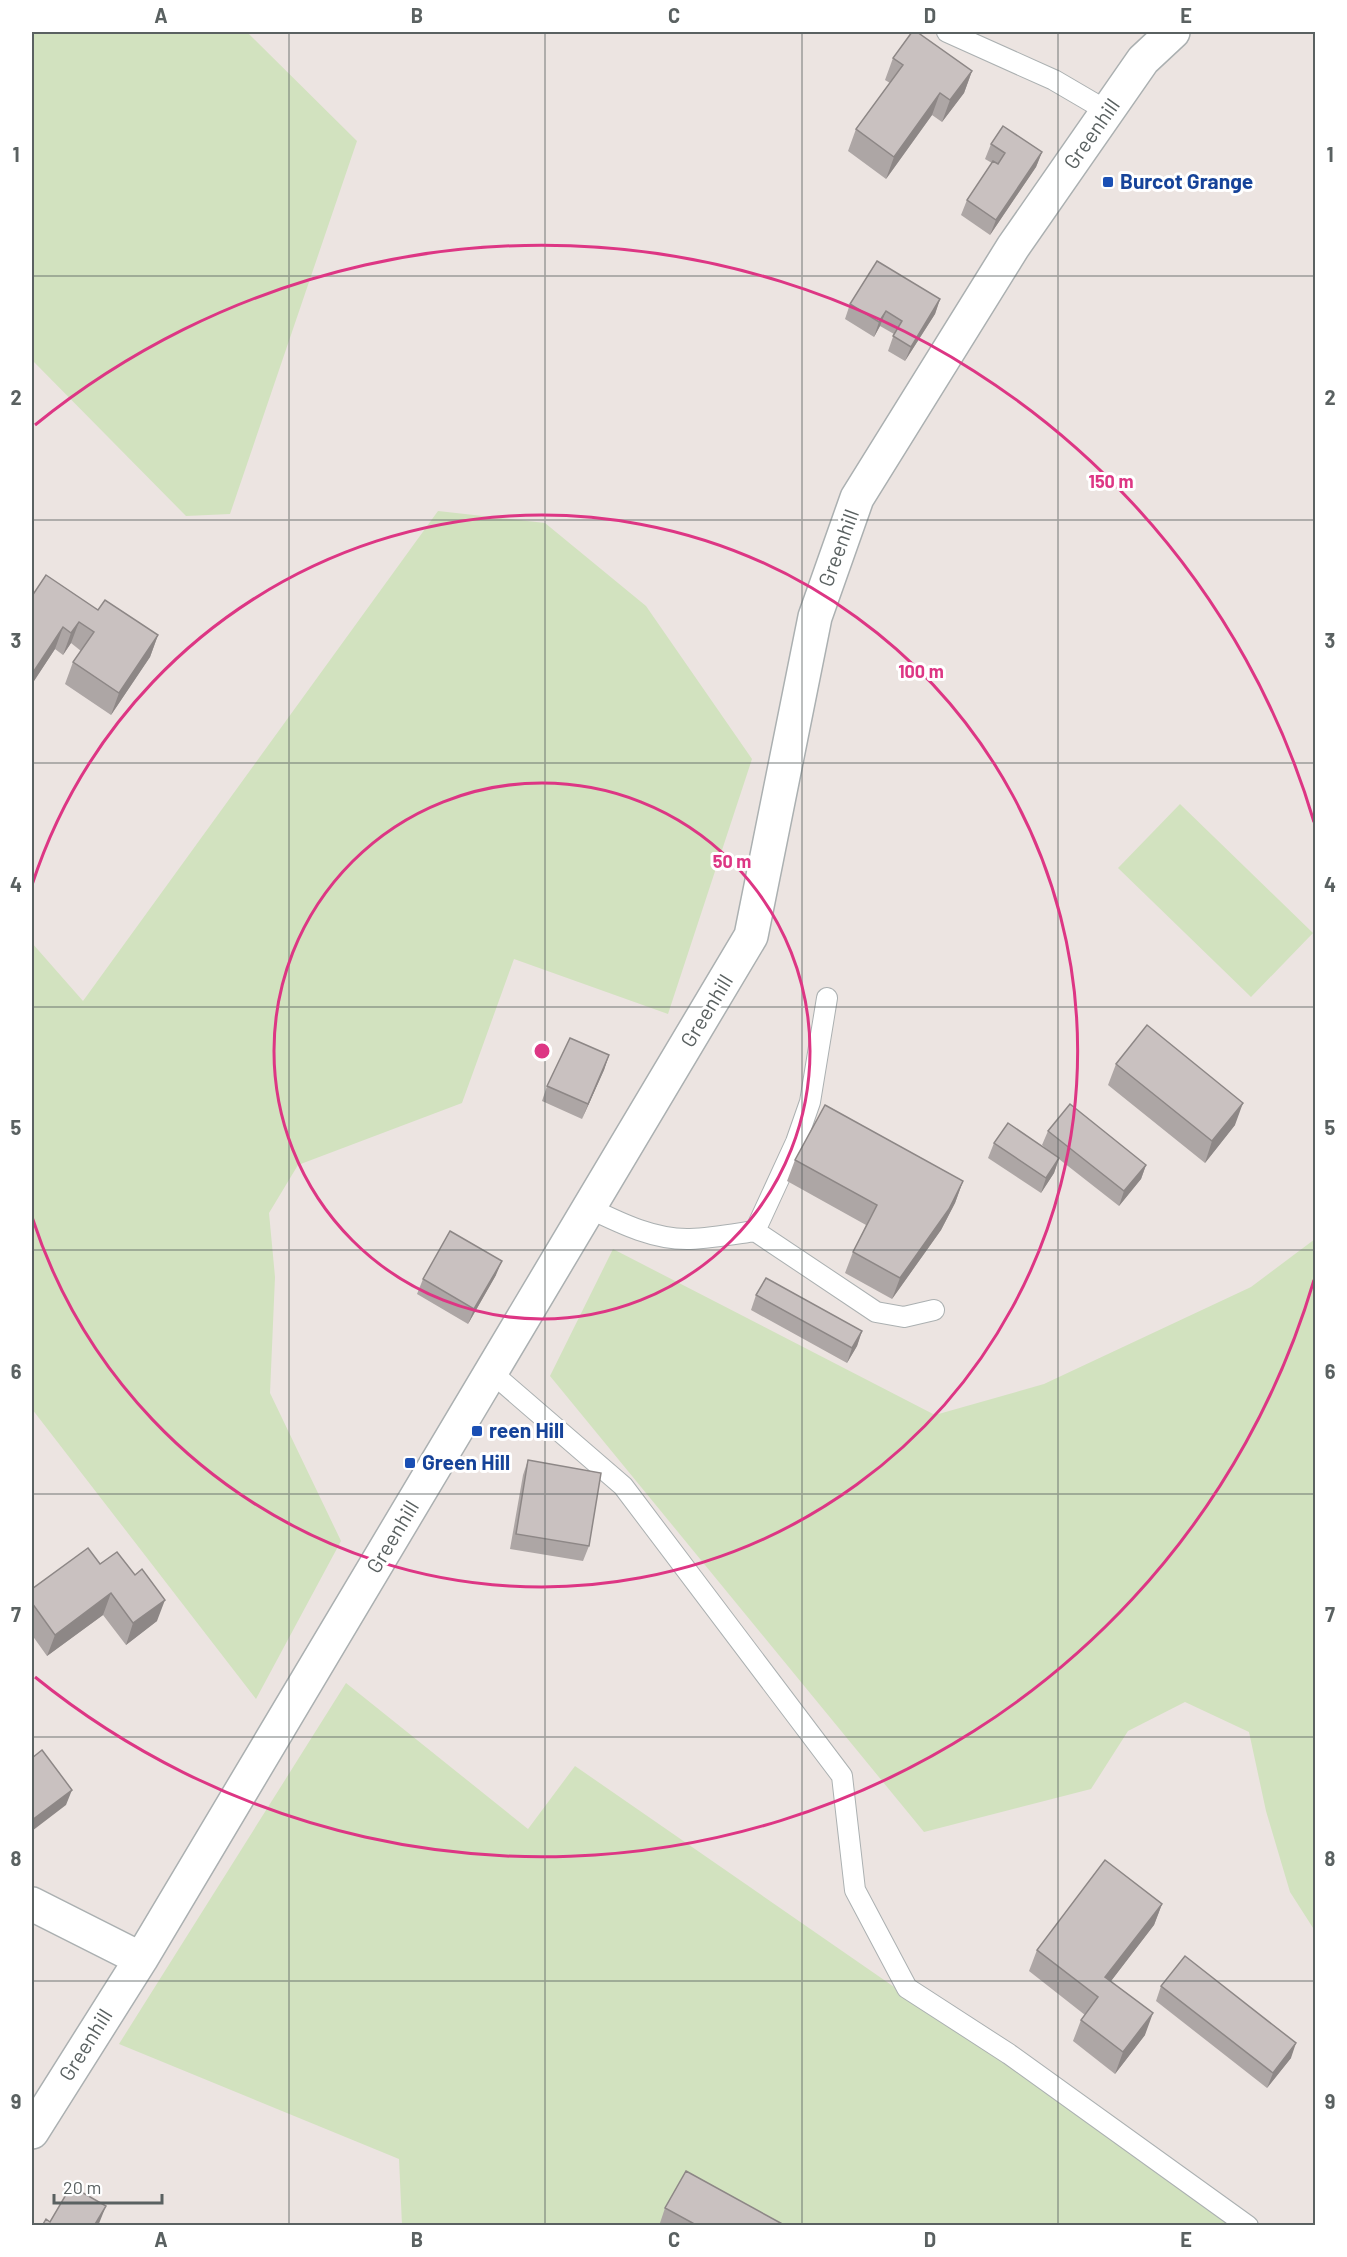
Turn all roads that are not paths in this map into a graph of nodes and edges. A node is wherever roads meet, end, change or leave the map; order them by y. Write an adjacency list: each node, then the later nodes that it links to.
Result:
1 (947, 32): 3 (lane)
2 (1173, 32): 3 (street, Greenhill)
3 (1107, 111): 5 (street, Greenhill)
4 (827, 998): 6 (lane)
5 (589, 1208): 6 (lane); 8 (street, Greenhill)
6 (755, 1231): 7 (lane)
7 (934, 1310)
8 (491, 1372): 10 (street, Greenhill); 12 (lane)
9 (32, 1904): 10 (street)
10 (141, 1959): 11 (street, Greenhill)
11 (32, 2132)
12 (1248, 2226)

